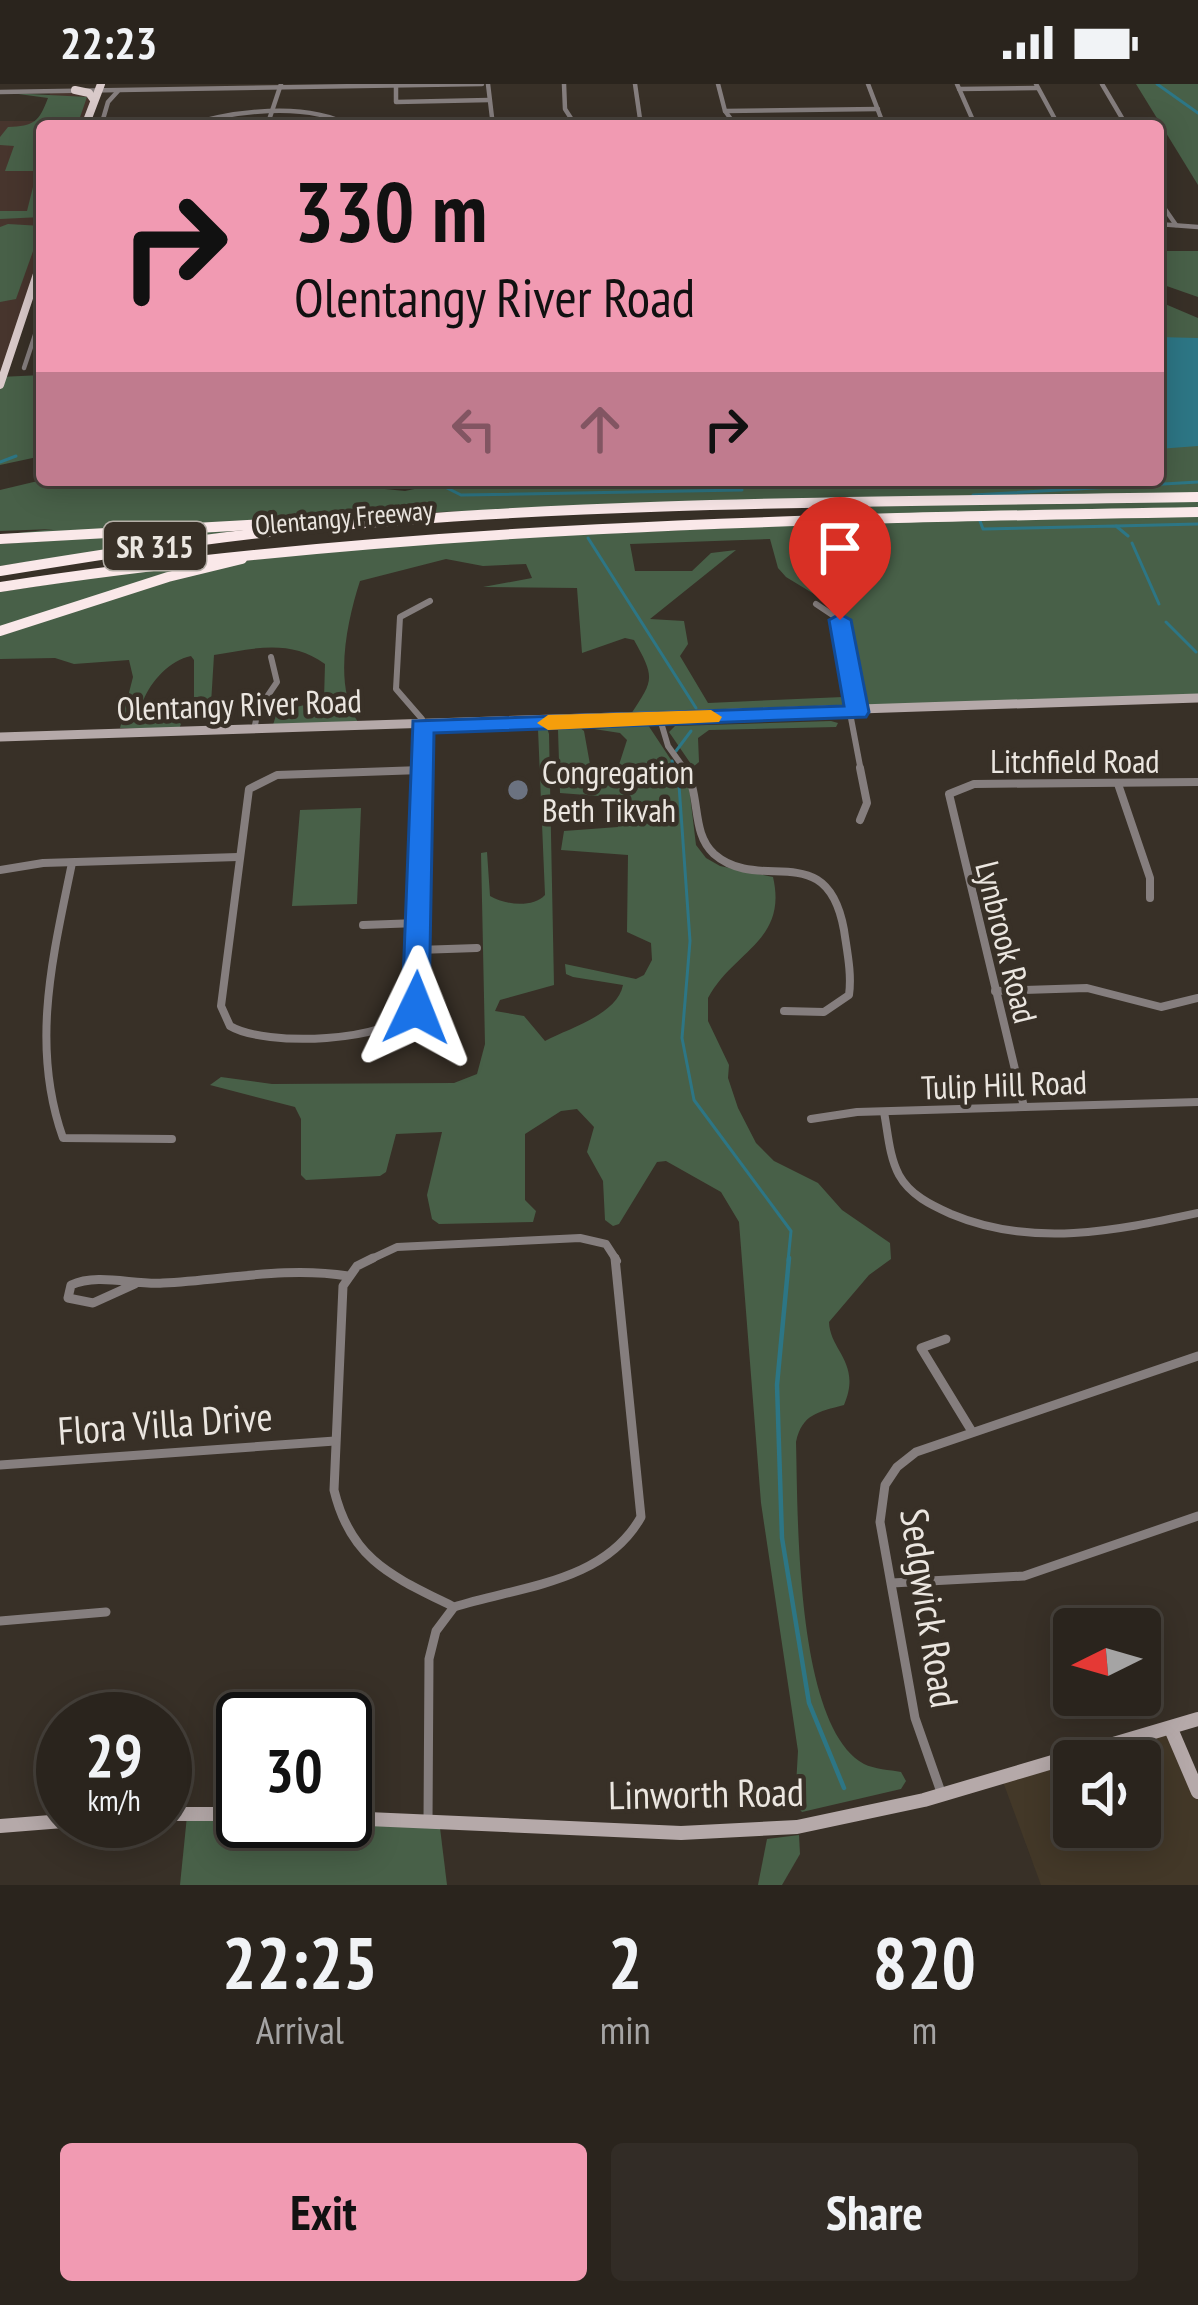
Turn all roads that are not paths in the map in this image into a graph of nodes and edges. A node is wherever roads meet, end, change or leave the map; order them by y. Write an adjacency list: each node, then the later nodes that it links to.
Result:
1 (485, 84): 7 (street); 16 (street)
2 (564, 84): 26 (street)
3 (634, 84): 27 (street)
4 (718, 84): 18 (street)
5 (868, 84): 17 (street)
6 (1102, 84): 32 (street)
7 (396, 85): 8 (street); 16 (street)
8 (281, 86): 13 (street); 19 (street)
9 (1036, 86): 11 (street); 31 (street)
10 (100, 87): 12 (street); 13 (street); 15 (main road)
11 (958, 87): 30 (street)
12 (75, 90): 14 (street); 15 (main road)
13 (119, 90): 21 (street)
14 (0, 92)
15 (94, 100): 20 (main road)
16 (489, 100): 25 (street)
17 (878, 109): 18 (street); 29 (street)
18 (725, 111): 28 (street)
19 (273, 115): 22 (street); 23 (street); 24 (street)
20 (88, 120)
21 (103, 120)
22 (208, 120)
23 (270, 120)
24 (343, 120)
25 (493, 120)
26 (572, 120)
27 (640, 120)
28 (730, 120)
29 (882, 120)
30 (973, 120)
31 (1057, 120)
32 (1121, 120)
33 (1164, 208): 35 (street)
34 (1164, 224): 35 (street)
35 (1176, 225): 36 (street)
36 (1198, 227)
37 (36, 277): 39 (main road)
38 (36, 305): 39 (street)
39 (26, 306): 42 (main road)
40 (36, 332): 41 (street)
41 (24, 368)
42 (0, 386)
43 (1198, 497): 45 (highway, Olentangy Freeway / SR 315)
44 (1198, 512): 46 (highway, Olentangy Freeway / SR 315)
45 (428, 518): 47 (highway); 48 (highway, Olentangy Freeway / SR 315)
46 (430, 532): 49 (highway, Olentangy Freeway / SR 315); 52 (highway)
47 (0, 539)
48 (0, 572)
49 (0, 587)
50 (430, 601): 57 (street)
51 (816, 604): 55 (street)
52 (0, 631)
53 (271, 657): 58 (street)
54 (1198, 698): 55 (main road, Olentangy River Road)
55 (854, 712): 56 (main road, Olentangy River Road); 64 (street)
56 (660, 719): 57 (main road, Olentangy River Road); 75 (street)
57 (422, 726): 58 (main road, Olentangy River Road); 60 (street)
58 (254, 731): 59 (main road, Olentangy River Road)
59 (0, 737)
60 (421, 770): 65 (street); 69 (street)
61 (1198, 782): 62 (street, Litchfield Road)
62 (1118, 784): 63 (street, Litchfield Road); 68 (street)
63 (953, 789): 73 (street, Lynbrook Road)
64 (860, 820)
65 (238, 857): 66 (street); 72 (street)
66 (72, 863): 67 (street); 80 (street)
67 (0, 870)
68 (1150, 898)
69 (418, 923): 70 (street); 72 (street)
70 (363, 925)
71 (478, 948): 72 (street)
72 (418, 950)
73 (995, 991): 74 (street); 77 (street, Lynbrook Road)
74 (1198, 998)
75 (784, 1010)
76 (1198, 1102): 77 (street, Tulip Hill Road)
77 (1024, 1107): 78 (street, Tulip Hill Road)
78 (884, 1112): 79 (street, Tulip Hill Road); 81 (street)
79 (812, 1118)
80 (172, 1139)
81 (1198, 1213)
82 (348, 1276): 83 (street); 87 (street); 91 (street)
83 (135, 1284): 83 (street)
84 (946, 1339): 86 (street)
85 (1198, 1357): 86 (street, Sedgwick Road)
86 (971, 1430): 90 (street, Sedgwick Road)
87 (335, 1442): 88 (street, Flora Villa Drive); 91 (street)
88 (0, 1465)
89 (1198, 1516): 90 (street)
90 (892, 1583): 97 (street, Sedgwick Road)
91 (454, 1607): 99 (street)
92 (106, 1612): 93 (street)
93 (0, 1621)
94 (1198, 1719): 95 (main road, Linworth Road)
95 (1171, 1729): 96 (main road); 97 (main road, Linworth Road)
96 (1198, 1792)
97 (942, 1795): 99 (main road, Linworth Road)
98 (372, 1819): 99 (main road, Linworth Road)
99 (428, 1822)
100 (36, 1823): 101 (main road)
101 (0, 1826)

